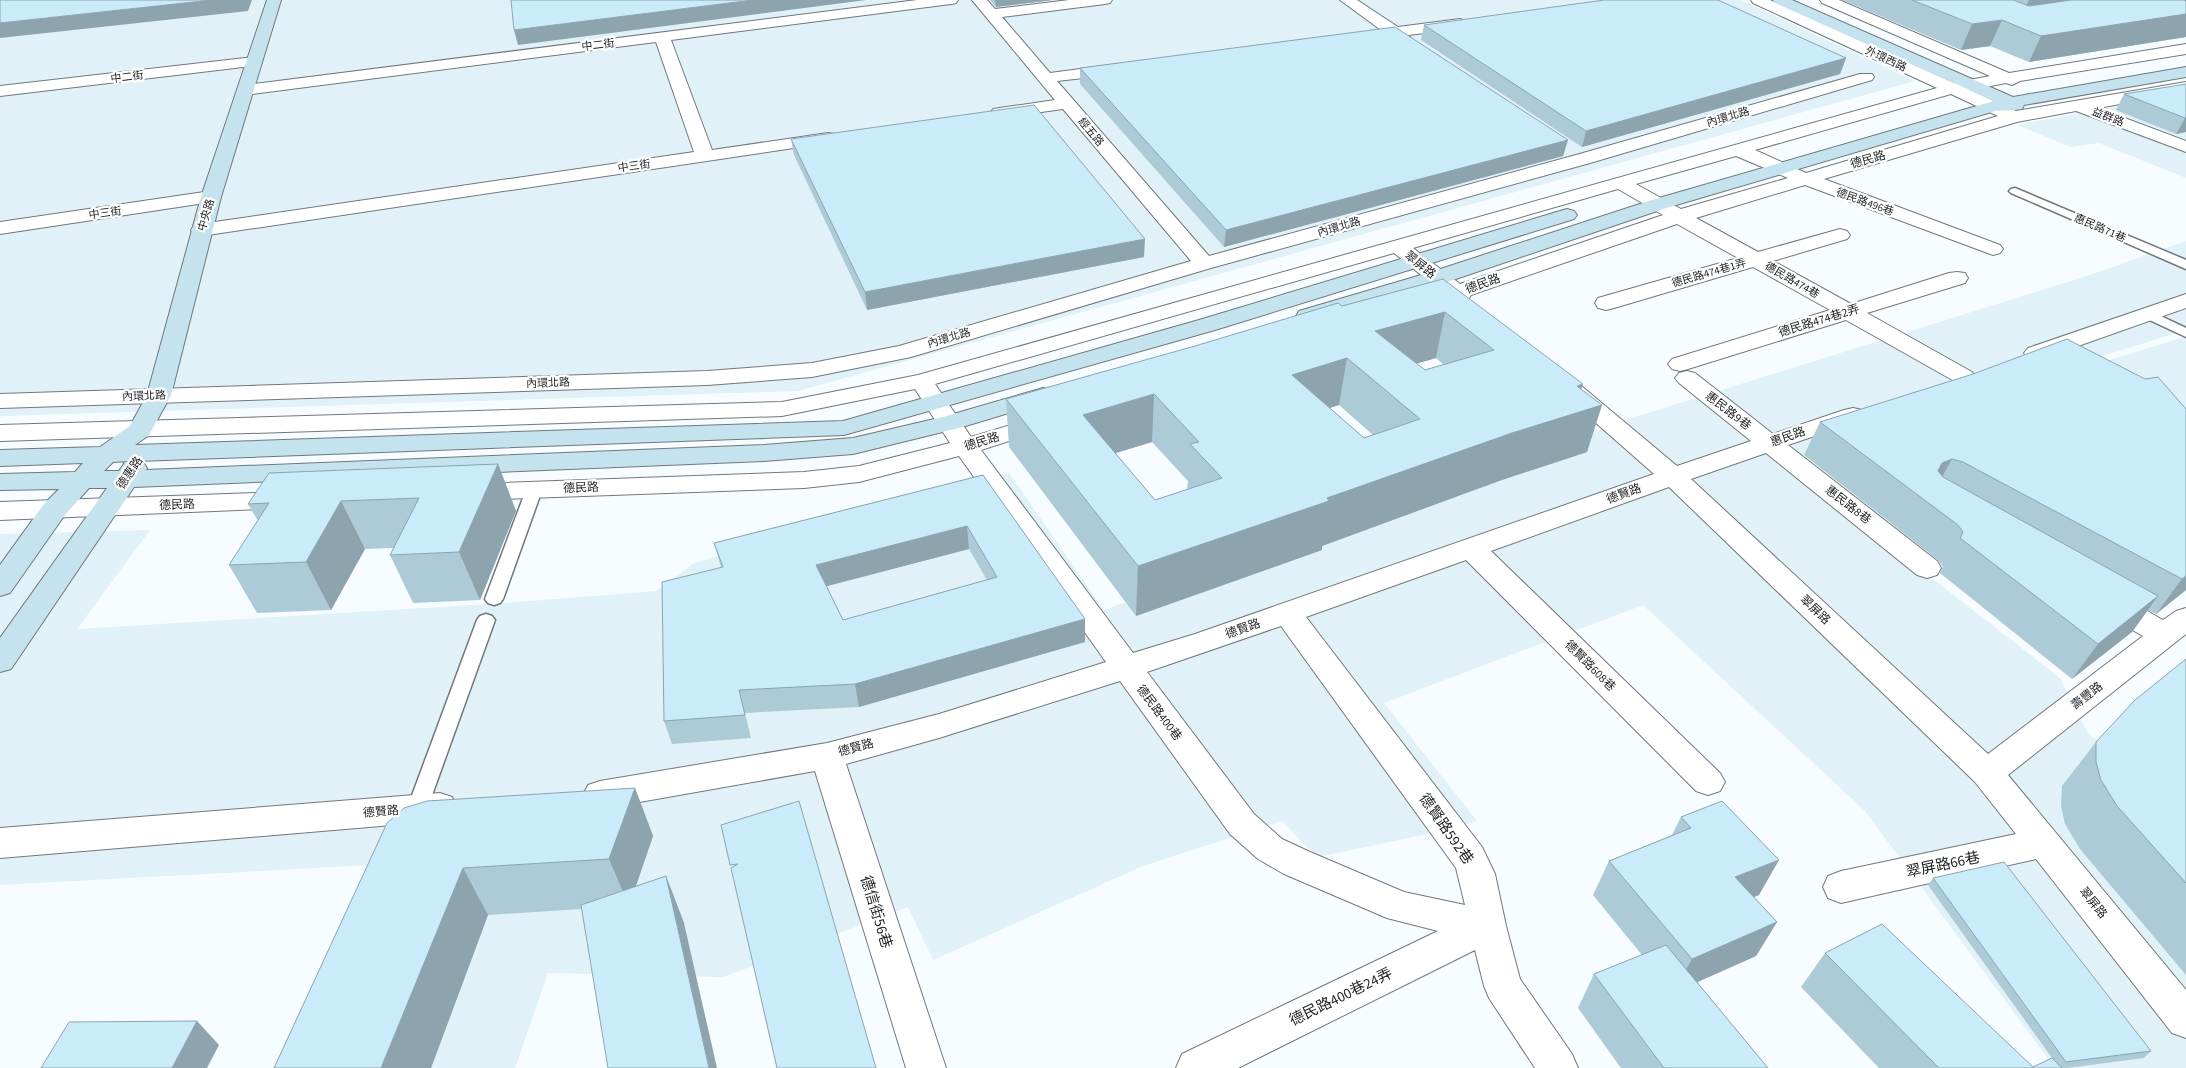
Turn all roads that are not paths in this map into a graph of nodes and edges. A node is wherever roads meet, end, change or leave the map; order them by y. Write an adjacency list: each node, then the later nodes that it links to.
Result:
1 (274, 0): 18 (street, 中央路)
2 (951, 0): 13 (street, 中二街)
3 (979, 0): 10 (street, 經五路)
4 (1105, 0): 10 (street)
5 (1347, 0): 12 (street)
6 (1758, 0): 26 (street, 外環西路)
7 (1780, 0): 26 (street, 外環西路)
8 (1800, 0): 26 (street, 外環西路)
9 (1827, 0): 26 (street)
10 (991, 14): 22 (street, 經五路)
11 (1473, 23): 12 (street)
12 (1396, 33): 14 (street); 15 (street)
13 (662, 37): 24 (street, 中二街); 34 (street)
14 (1347, 39)
15 (1412, 44)
16 (2186, 49): 26 (street, 德民路)
17 (2186, 61): 26 (street, 德民路)
18 (254, 62): 24 (street, 中央路); 25 (street, 中二街)
19 (1133, 67): 22 (street)
20 (1848, 69): 35 (street, 內環北路)
21 (2186, 72): 26 (street, 德民路)
22 (1045, 78): 27 (street, 經五路)
23 (2186, 87): 28 (street, 德民路)
24 (245, 90): 40 (street, 中央路)
25 (0, 92)
26 (2007, 97): 28 (street, 德民路); 33 (street, 德民路); 36 (street, 德民路); 37 (street, 德民路)
27 (1066, 103): 29 (street); 48 (street, 經五路)
28 (2078, 106): 31 (street, 益群路)
29 (978, 116)
30 (842, 136): 34 (street, 中三街)
31 (2182, 144)
32 (1567, 148): 35 (street)
33 (1748, 154): 36 (street, 德民路496巷); 38 (street, 德民路)
34 (705, 156): 44 (street, 中三街)
35 (1583, 159): 48 (street, 內環北路)
36 (1781, 168): 37 (street, 德民路496巷); 41 (street, 德民路)
37 (1803, 178): 42 (street, 德民路); 46 (street, 德民路496巷)
38 (1629, 188): 41 (street, 德民路474巷); 50 (street, 德民路)
39 (2014, 190): 49 (lane, 惠民路71巷)
40 (211, 197): 43 (street, 中三街); 44 (street, 中央路)
41 (1659, 204): 42 (street, 德民路474巷); 50 (street, 德民路)
42 (1680, 216): 47 (street, 德民路474巷); 50 (street, 德民路)
43 (0, 228)
44 (202, 230): 64 (street, 中央路)
45 (1840, 235): 47 (street, 德民路474巷1弄)
46 (1993, 249)
47 (1757, 259): 53 (street, 德民路474巷1弄); 54 (street, 德民路474巷)
48 (1204, 264): 64 (street, 內環北路)
49 (2186, 265)
50 (1426, 270): 55 (street); 56 (street, 德民路); 62 (street, 德民路); 67 (street, 德民路); 67 (street, 德民路)
51 (1957, 278): 54 (street, 德民路474巷2弄)
52 (2186, 302): 57 (street)
53 (1606, 303)
54 (1848, 312): 61 (street, 德民路474巷2弄); 63 (street, 德民路474巷)
55 (1481, 313)
56 (1392, 314)
57 (2148, 314): 58 (lane); 59 (street)
58 (2186, 333)
59 (2019, 358)
60 (1547, 369): 75 (street, 翠屏路)
61 (1684, 371): 71 (street, 惠民路9巷)
62 (922, 381): 67 (street, 德民路400巷); 70 (street, 德民路)
63 (1936, 387)
64 (159, 395): 65 (street, 內環北路); 70 (street, 中央路)
65 (0, 400)
66 (1871, 409): 71 (street, 惠民路)
67 (943, 413): 70 (street, 德民路); 72 (street, 德民路400巷); 76 (street, 德民路)
68 (1068, 415): 72 (street, 德民路)
69 (0, 433): 70 (street, 德民路)
70 (141, 442): 73 (street, 德民路); 76 (street, 德惠路)
71 (1770, 444): 75 (street, 惠民路); 86 (street, 惠民路8巷)
72 (965, 447): 79 (street, 德民路); 94 (street, 德民路400巷)
73 (104, 455): 74 (street, 德民路); 77 (street)
74 (0, 458)
75 (1673, 476): 85 (street, 德賢路); 96 (street, 翠屏路)
76 (126, 479): 77 (street, 德民路); 82 (street, 德惠路)
77 (81, 480): 78 (street, 德民路); 83 (street)
78 (0, 482)
79 (534, 490): 80 (street, 德民路); 89 (lane)
80 (454, 493)
81 (305, 499): 82 (street, 德民路)
82 (105, 508): 83 (street, 德民路); 93 (street, 德惠路)
83 (54, 510): 84 (street, 德民路); 87 (street)
84 (0, 511)
85 (1472, 549): 90 (street, 德賢路); 97 (street, 德賢路608巷)
86 (1927, 568)
87 (0, 586)
88 (2085, 590): 92 (street)
89 (494, 599)
90 (1288, 614): 94 (street, 德賢路); 105 (street, 德賢路592巷)
91 (486, 620): 100 (lane)
92 (2175, 626): 96 (street, 壽豐路)
93 (0, 661)
94 (1125, 667): 95 (street, 德賢路); 105 (street, 德民路400巷)
95 (828, 756): 98 (street, 德賢路); 107 (street, 德信街56巷)
96 (1987, 773): 101 (street, 翠屏路)
97 (1708, 782)
98 (575, 797)
99 (466, 805): 100 (street, 德賢路)
100 (417, 809): 102 (street, 德賢路); 103 (street)
101 (2044, 842): 104 (street, 翠屏路66巷); 106 (street, 翠屏路)
102 (0, 843)
103 (402, 845)
104 (1841, 887)
105 (1487, 926): 108 (street, 德民路400巷24弄); 109 (street, 德賢路592巷)
106 (2186, 1020)
107 (926, 1068)
108 (1196, 1068)
109 (1558, 1068)

